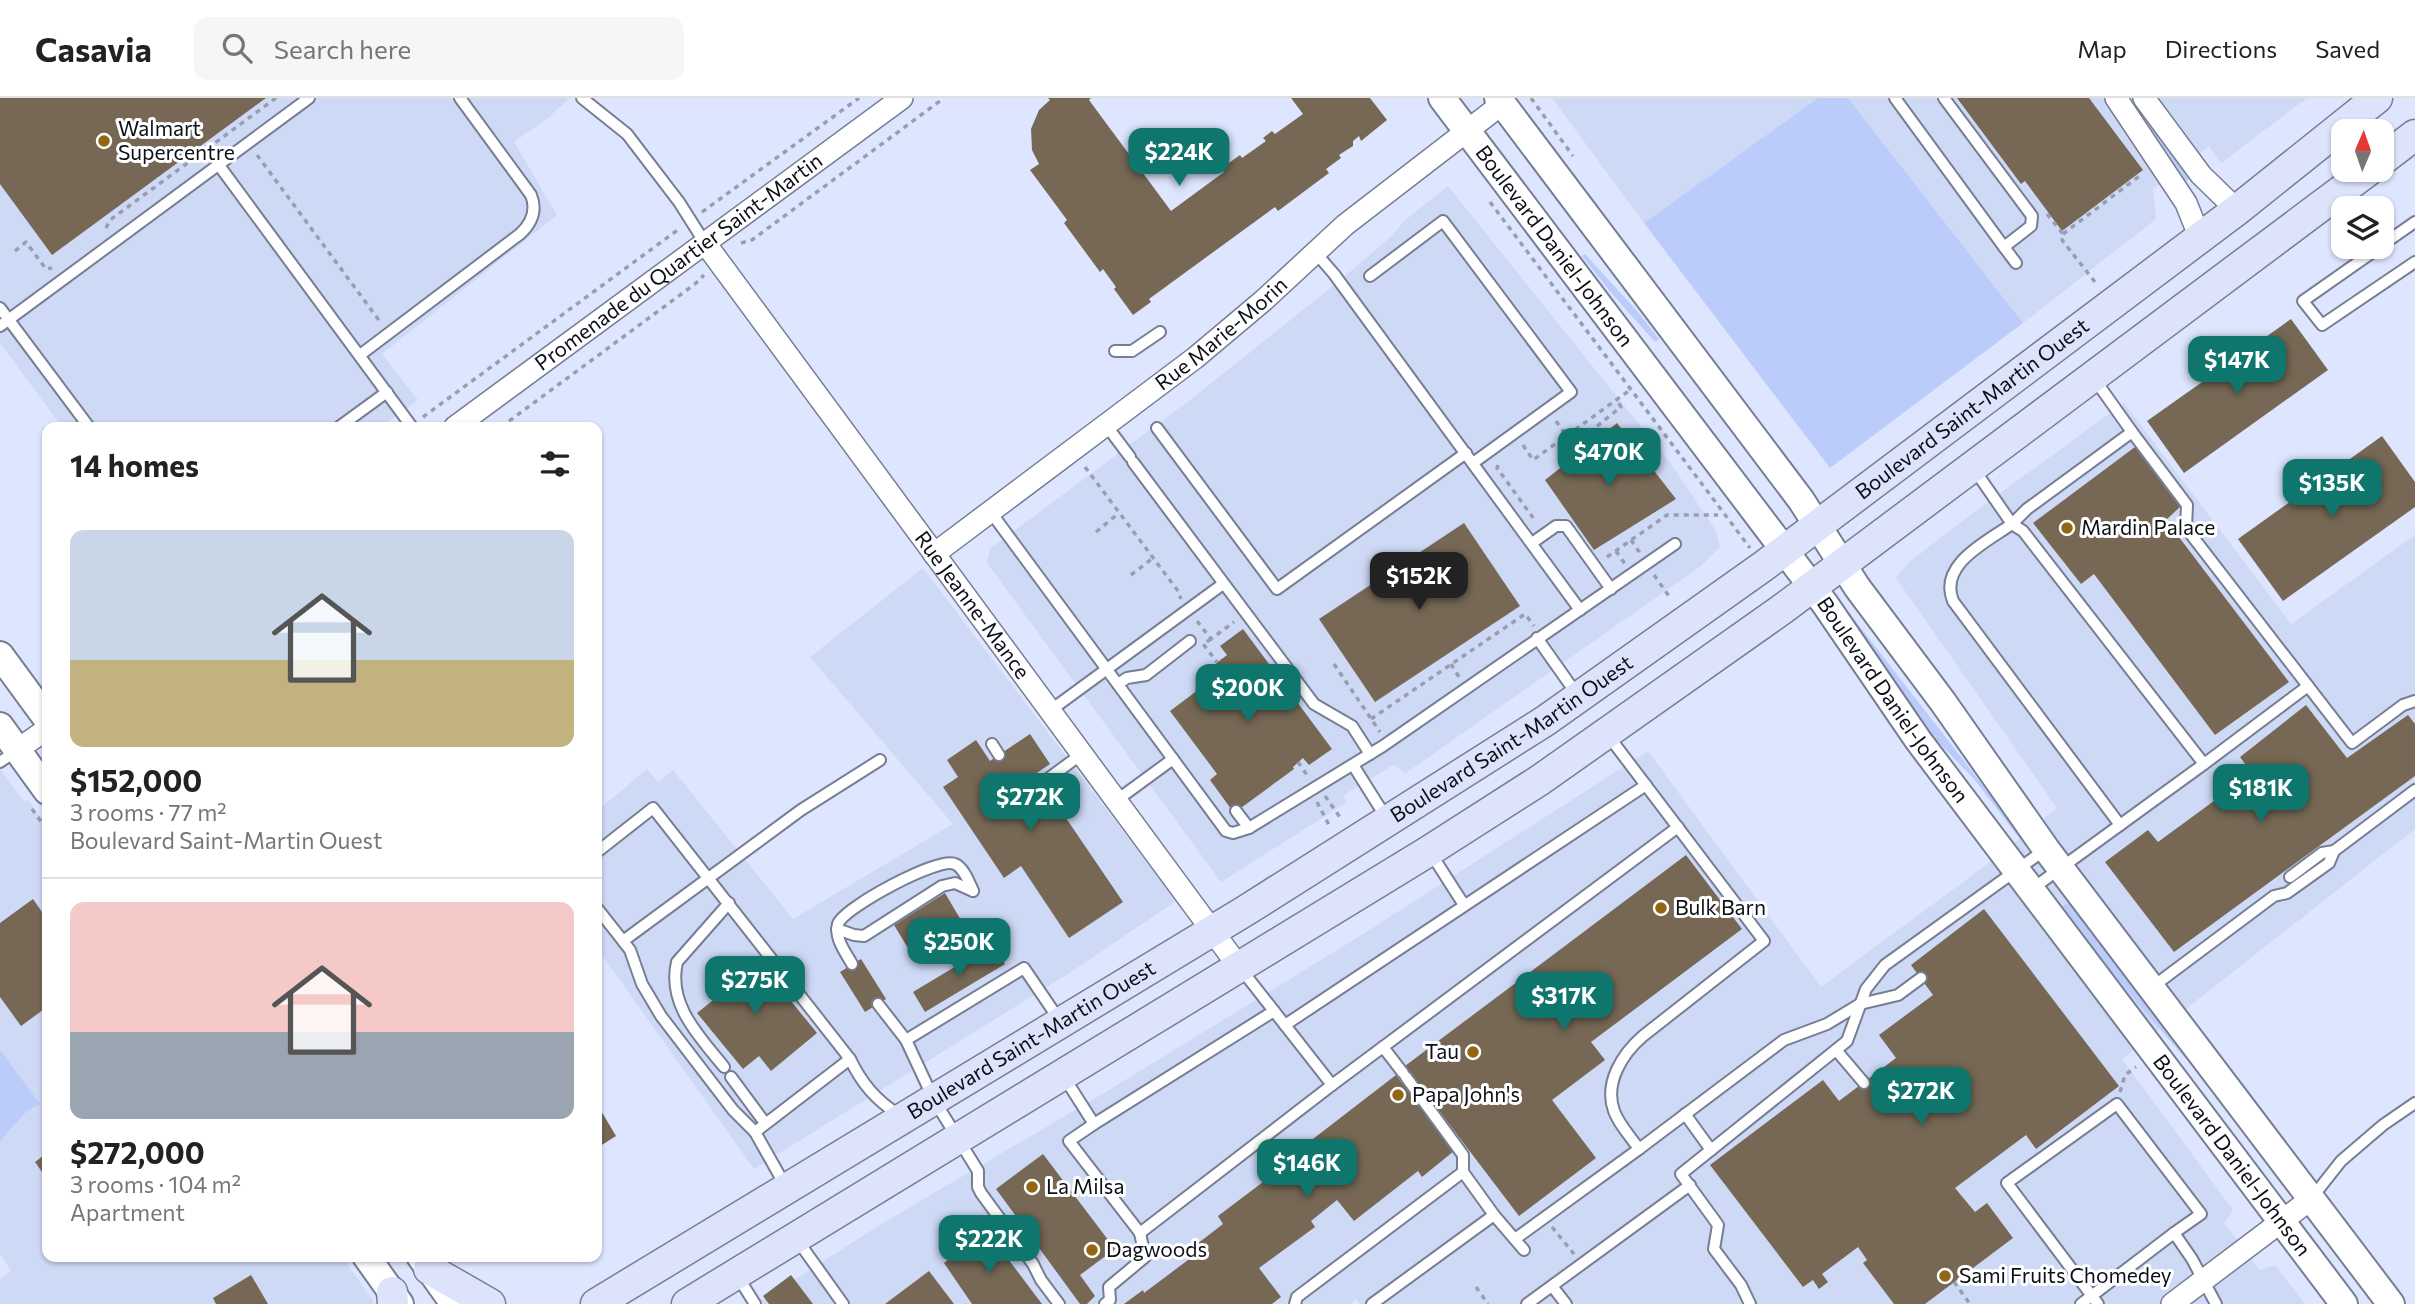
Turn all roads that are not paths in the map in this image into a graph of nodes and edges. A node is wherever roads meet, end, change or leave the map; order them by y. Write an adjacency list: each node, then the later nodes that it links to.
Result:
1 (309, 98): 15 (lane)
2 (460, 98): 32 (lane)
3 (582, 98): 21 (lane)
4 (902, 98): 21 (street, Promenade du Quartier Saint-Martin)
5 (1442, 98): 12 (street, Boulevard Daniel-Johnson)
6 (1895, 98): 22 (lane)
7 (1944, 98): 22 (lane)
8 (2116, 98): 20 (street)
9 (2144, 98): 17 (street)
10 (2377, 98): 17 (main road, Boulevard Saint-Martin Ouest)
11 (1503, 100): 12 (street, Rue Marie-Morin); 47 (street, Boulevard Daniel-Johnson)
12 (1467, 131): 23 (street, Rue Marie-Morin); 50 (street, Boulevard Daniel-Johnson)
13 (2415, 135): 14 (main road)
14 (2394, 151)
15 (218, 164): 29 (lane); 32 (lane)
16 (2353, 182): 33 (main road)
17 (2237, 210): 20 (main road, Boulevard Saint-Martin Ouest)
18 (2415, 222): 19 (lane)
19 (2394, 237)
20 (2200, 238): 47 (main road, Boulevard Saint-Martin Ouest)
21 (705, 243): 38 (street, Promenade du Quartier Saint-Martin); 51 (street, Rue Jeanne-Mance)
22 (2004, 247): 26 (lane)
23 (1315, 252): 39 (street, Rue Marie-Morin); 42 (lane)
24 (2363, 259): 25 (lane)
25 (2415, 262)
26 (2016, 263)
27 (1370, 276): 43 (lane)
28 (0, 308): 29 (lane)
29 (4, 322): 35 (lane)
30 (1160, 332): 31 (lane)
31 (1115, 351)
32 (360, 355): 34 (lane)
33 (2092, 377): 41 (lane); 44 (main road)
34 (387, 392): 36 (lane); 37 (lane)
35 (85, 422)
36 (346, 422)
37 (413, 422)
38 (462, 422)
39 (1105, 425): 45 (street, Rue Marie-Morin); 53 (lane)
40 (1157, 428): 42 (lane)
41 (2132, 432): 46 (lane); 62 (lane)
42 (1466, 453): 43 (lane)
43 (1473, 463): 48 (lane)
44 (1972, 467): 46 (lane); 52 (main road)
45 (990, 511): 51 (street, Rue Marie-Morin); 60 (lane)
46 (2012, 524): 77 (lane); 86 (lane)
47 (1818, 525): 50 (main road, Boulevard Saint-Martin Ouest); 52 (street, Boulevard Daniel-Johnson)
48 (1532, 544): 55 (lane); 56 (lane)
49 (1675, 544): 55 (lane)
50 (1783, 552): 54 (street, Boulevard Daniel-Johnson); 63 (main road, Boulevard Saint-Martin Ouest)
51 (934, 554): 65 (street, Rue Jeanne-Mance)
52 (1842, 564): 54 (main road); 92 (street, Boulevard Daniel-Johnson)
53 (1223, 584): 60 (lane); 72 (lane)
54 (1811, 587): 69 (main road); 95 (street, Boulevard Daniel-Johnson)
55 (1611, 589): 56 (lane)
56 (1580, 610): 57 (lane)
57 (1537, 638): 63 (lane); 72 (lane)
58 (1191, 641): 61 (lane)
59 (0, 655): 66 (street)
60 (1106, 668): 61 (lane); 65 (lane)
61 (1118, 684): 75 (lane)
62 (2308, 686): 64 (lane); 77 (lane)
63 (1579, 697): 85 (main road, Boulevard Saint-Martin Ouest)
64 (2415, 701)
65 (1051, 710): 71 (street, Rue Jeanne-Mance)
66 (42, 712)
67 (0, 726): 74 (street)
68 (42, 733): 74 (street)
69 (1607, 733): 80 (lane); 90 (main road)
70 (992, 744): 73 (lane)
71 (1083, 753): 79 (lane); 83 (street, Rue Jeanne-Mance)
72 (1370, 754): 78 (lane)
73 (999, 755)
74 (9, 756): 82 (street)
75 (1173, 759): 83 (lane); 88 (lane)
76 (880, 760): 94 (lane)
77 (2204, 764): 86 (lane)
78 (1353, 765): 85 (lane); 88 (lane)
79 (1020, 785)
80 (1646, 785): 87 (lane); 97 (lane)
81 (2415, 790): 91 (lane)
82 (36, 795)
83 (1117, 800): 100 (street, Rue Jeanne-Mance)
84 (1236, 811): 88 (lane)
85 (1389, 822): 100 (main road, Boulevard Saint-Martin Ouest)
86 (2120, 825): 92 (lane)
87 (1678, 827): 112 (lane); 126 (lane)
88 (1249, 828)
89 (602, 848): 94 (lane)
90 (1429, 851): 97 (lane); 103 (main road)
91 (2334, 851): 93 (lane); 105 (lane)
92 (2054, 858): 95 (lane); 95 (lane); 105 (street, Boulevard Daniel-Johnson)
93 (2290, 877)
94 (708, 878): 96 (lane); 101 (lane)
95 (2024, 880): 107 (lane); 133 (street, Boulevard Daniel-Johnson)
96 (729, 903): 114 (lane); 122 (lane)
97 (1464, 905): 110 (lane)
98 (602, 914): 101 (lane)
99 (837, 929): 99 (lane); 102 (lane)
100 (1213, 931): 103 (street, Rue Jeanne-Mance); 109 (main road, Boulevard Saint-Martin Ouest)
101 (623, 941): 124 (lane)
102 (852, 964)
103 (1239, 967): 108 (lane); 115 (main road)
104 (1921, 978): 107 (lane)
105 (2151, 988): 131 (street, Boulevard Daniel-Johnson)
106 (878, 1004): 111 (lane)
107 (1860, 1004): 113 (lane); 120 (lane)
108 (1275, 1011): 110 (lane); 123 (lane)
109 (1061, 1023): 111 (lane); 118 (main road, Boulevard Saint-Martin Ouest)
110 (1285, 1025): 117 (lane)
111 (906, 1040): 118 (lane)
112 (1383, 1047): 117 (lane); 128 (lane)
113 (1836, 1050): 116 (lane); 127 (lane)
114 (850, 1059): 121 (lane); 122 (lane)
115 (1062, 1074): 123 (lane); 125 (main road)
116 (1864, 1083)
117 (1332, 1084): 134 (lane)
118 (934, 1100): 121 (main road, Boulevard Saint-Martin Ouest); 125 (lane)
119 (2415, 1103): 131 (lane)
120 (1685, 1114): 126 (lane); 127 (lane)
121 (904, 1118): 130 (main road, Boulevard Saint-Martin Ouest)
122 (765, 1123): 124 (lane)
123 (1094, 1124): 134 (lane)
124 (755, 1132): 130 (lane)
125 (959, 1138): 136 (main road); 152 (lane)
126 (1639, 1149): 137 (lane)
127 (1712, 1150): 129 (lane)
128 (1463, 1172): 132 (lane); 154 (lane)
129 (1689, 1185): 143 (lane); 158 (lane)
130 (787, 1188): 148 (main road, Boulevard Saint-Martin Ouest)
131 (2311, 1199): 133 (street); 163 (street, Boulevard Daniel-Johnson)
132 (1494, 1215): 137 (lane); 155 (lane)
133 (2281, 1221): 142 (street); 162 (street, Boulevard Daniel-Johnson)
134 (1140, 1233): 153 (lane)
135 (2174, 1234): 142 (lane); 145 (lane); 145 (lane)
136 (795, 1237): 141 (main road); 151 (lane)
137 (1515, 1239): 138 (lane)
138 (1524, 1250)
139 (370, 1262): 144 (street)
140 (424, 1263): 146 (street); 147 (main road)
141 (736, 1273): 149 (main road); 150 (lane)
142 (2202, 1280): 160 (street); 161 (lane)
143 (1552, 1286): 156 (lane); 157 (lane)
144 (395, 1300)
145 (2095, 1300): 159 (lane)
146 (454, 1304)
147 (490, 1304)
148 (596, 1304)
149 (687, 1304)
150 (755, 1304)
151 (843, 1304)
152 (1059, 1304)
153 (1105, 1304)
154 (1296, 1304)
155 (1372, 1304)
156 (1527, 1304)
157 (1566, 1304)
158 (1749, 1304)
159 (2081, 1304)
160 (2172, 1304)
161 (2216, 1304)
162 (2344, 1304)
163 (2390, 1304)

